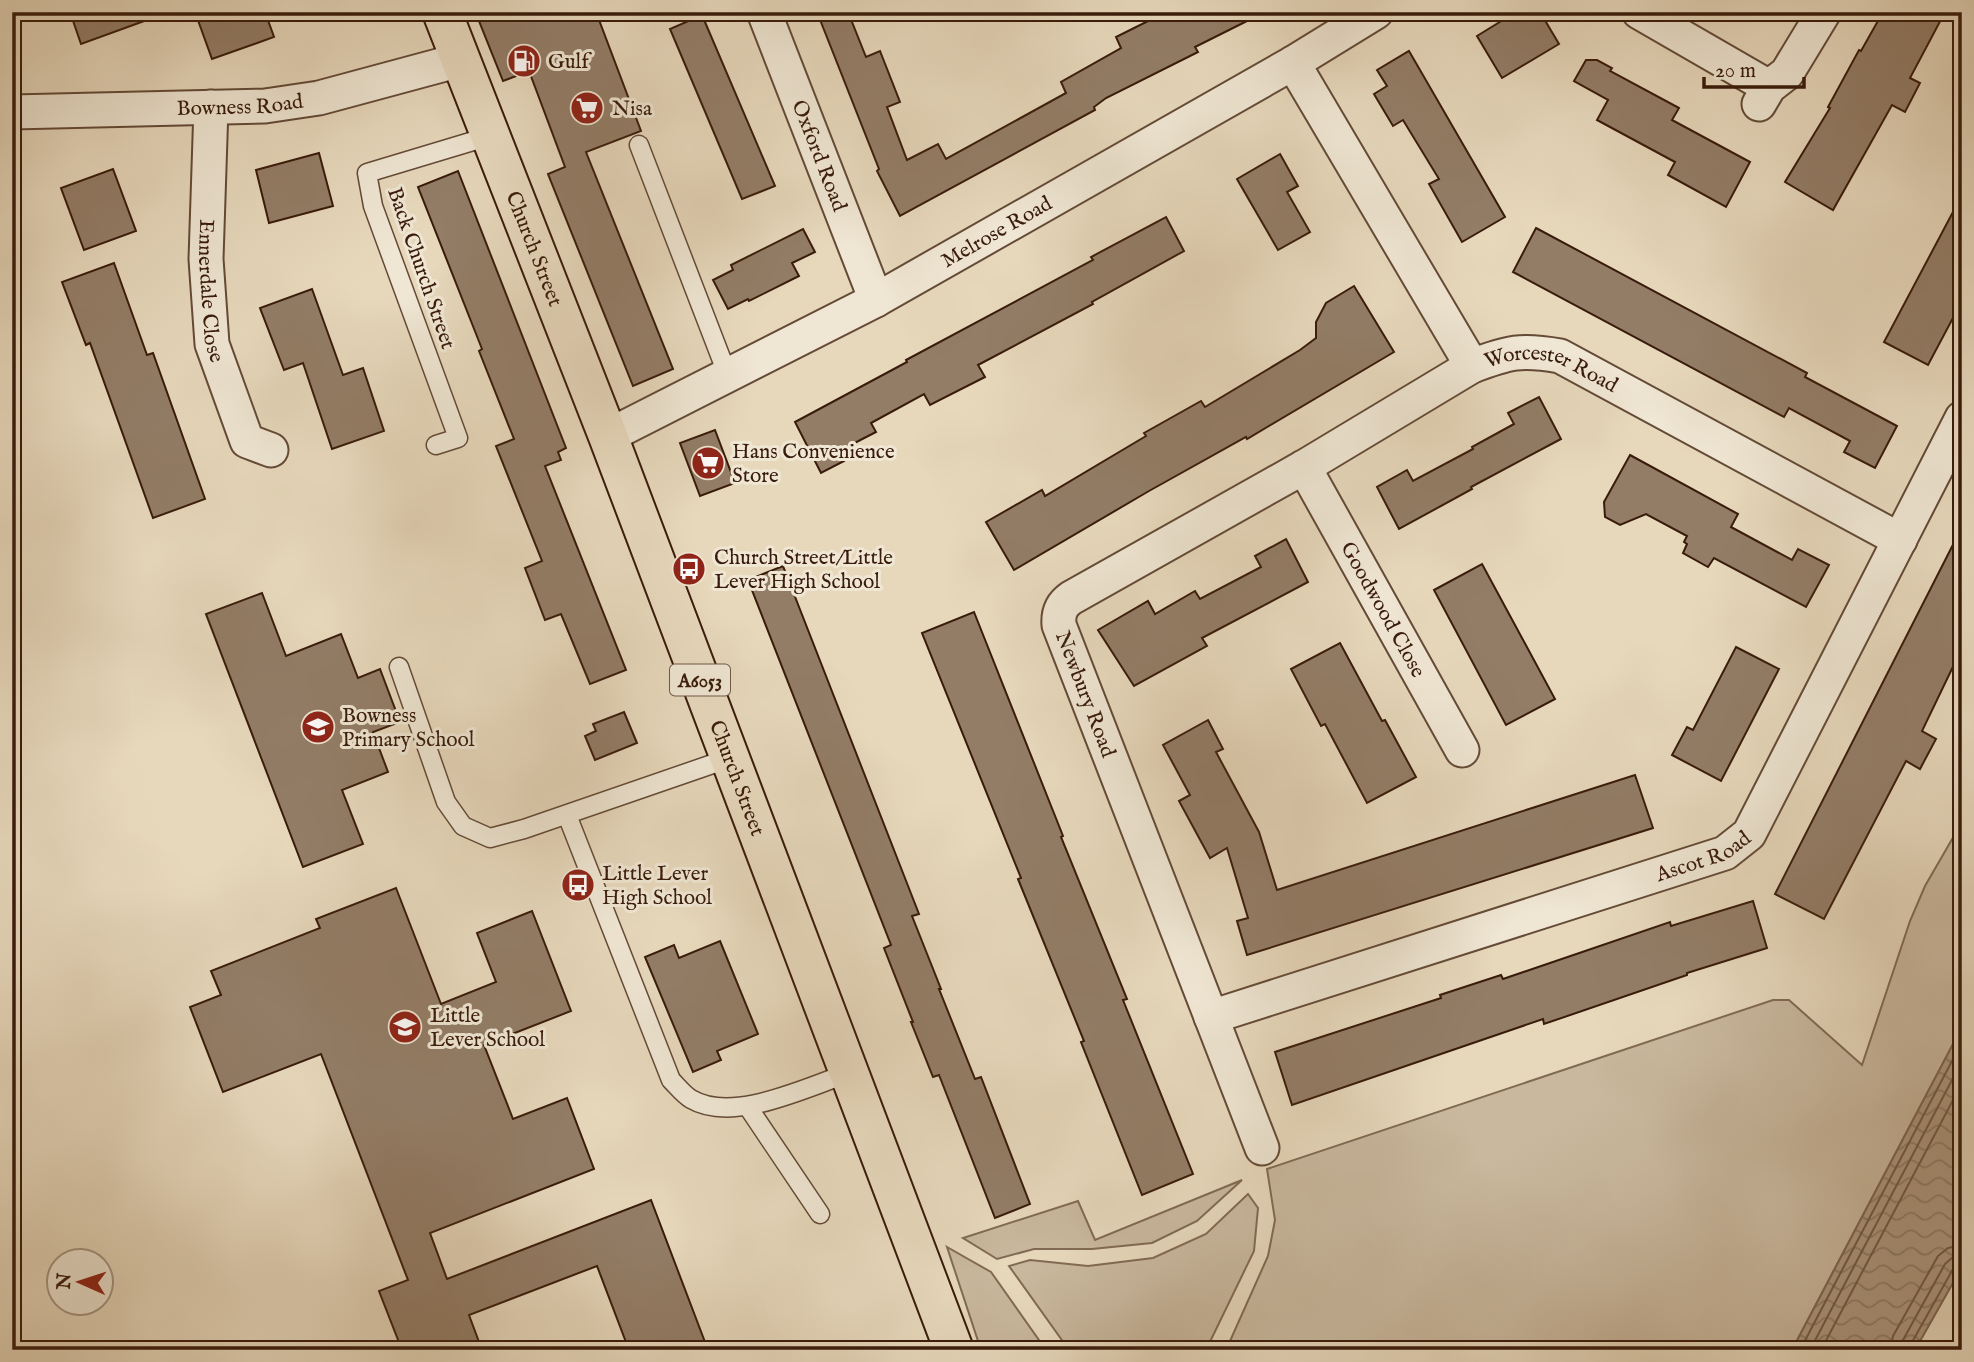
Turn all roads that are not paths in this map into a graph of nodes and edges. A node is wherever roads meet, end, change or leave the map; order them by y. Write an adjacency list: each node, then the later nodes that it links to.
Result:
1 (442, 12): 6 (main road, Church Street / A6053)
2 (764, 12): 12 (street, Oxford Road)
3 (1376, 12): 7 (street, Melrose Road)
4 (1639, 12): 5 (street)
5 (1824, 12)
6 (460, 60): 9 (street, Bowness Road); 10 (main road, Church Street / A6053)
7 (1293, 63): 12 (street, Melrose Road); 13 (street, Worcester Road)
8 (13, 106): 9 (street, Bowness Road)
9 (211, 107): 18 (street, Ennerdale Close)
10 (491, 136): 16 (main road, Church Street / A6053); 17 (lane, Back Church Street)
11 (639, 145): 14 (lane)
12 (876, 300): 14 (street, Melrose Road)
13 (1472, 366): 19 (street, Newbury Road); 20 (street, Worcester Road)
14 (728, 376): 16 (street, Melrose Road)
15 (1962, 418): 20 (street, Ascot Road)
16 (608, 436): 23 (main road, Church Street / A6053)
17 (436, 445)
18 (271, 450)
19 (1304, 467): 22 (street, Goodwood Close); 25 (street, Newbury Road)
20 (1900, 540): 25 (street, Ascot Road)
21 (399, 667): 24 (lane)
22 (1462, 750)
23 (730, 758): 24 (lane); 26 (main road, Church Street / A6053)
24 (567, 814): 27 (lane)
25 (1211, 1017): 28 (street, Newbury Road)
26 (849, 1073): 27 (lane); 30 (main road, Church Street / A6053)
27 (748, 1107): 29 (lane)
28 (1262, 1148)
29 (820, 1214)
30 (954, 1350)

